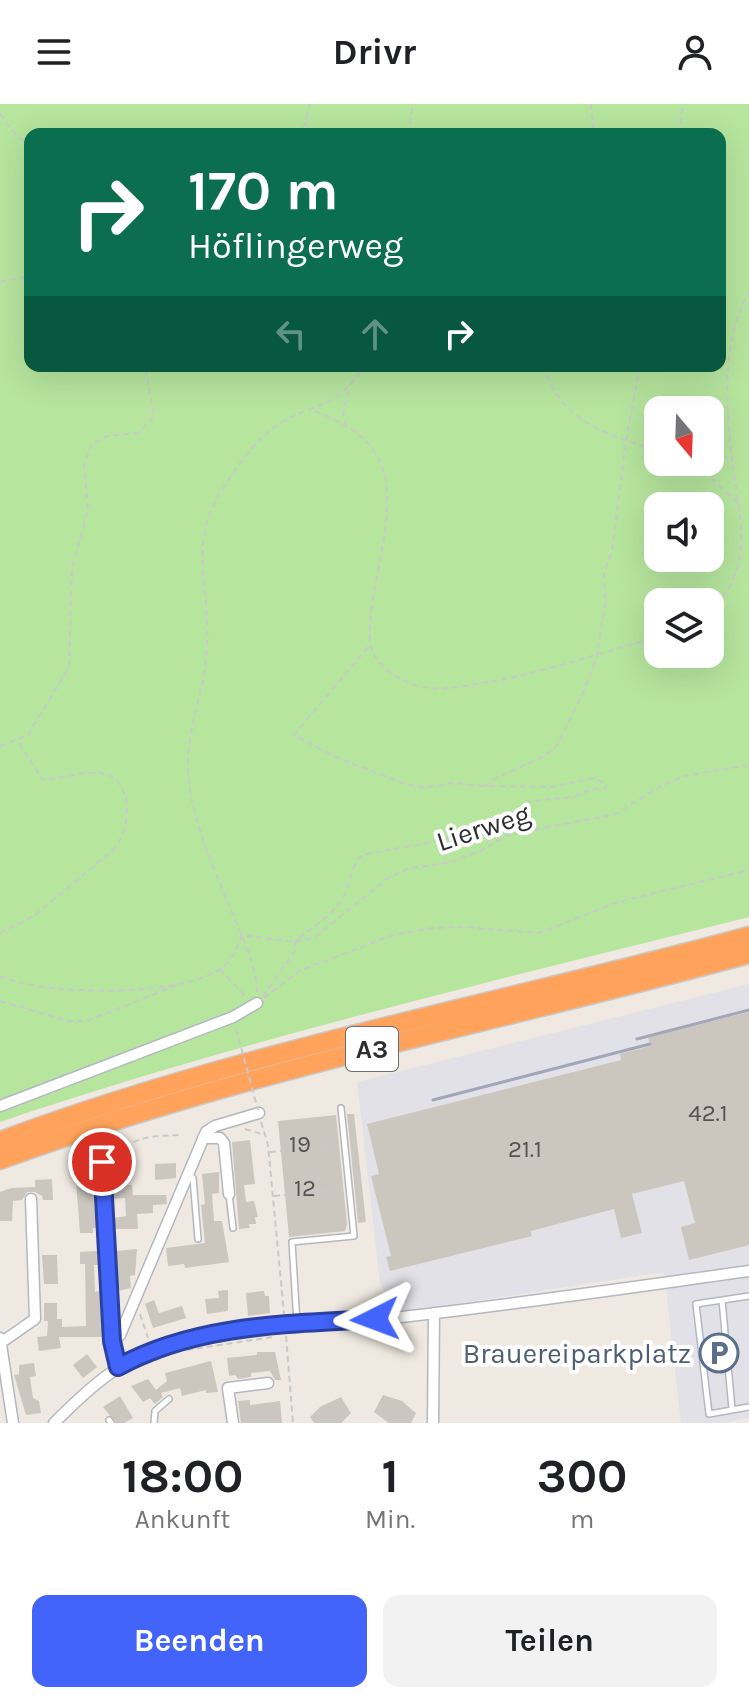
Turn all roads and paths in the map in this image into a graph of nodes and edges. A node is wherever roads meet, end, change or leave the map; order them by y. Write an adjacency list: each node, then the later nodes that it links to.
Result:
1 (310, 104): 6 (path)
2 (413, 104): 7 (path)
3 (591, 104): 8 (path)
4 (683, 104): 9 (path)
5 (0, 114): 10 (path)
6 (302, 128)
7 (409, 128)
8 (593, 128)
9 (680, 128)
10 (24, 140)
11 (24, 277): 12 (path)
12 (0, 282)
13 (749, 292): 24 (path)
14 (146, 372): 29 (path)
15 (360, 372): 18 (path)
16 (547, 372): 21 (path)
17 (639, 372): 21 (path)
18 (350, 389): 19 (path); 20 (path)
19 (314, 411): 20 (path); 35 (path)
20 (346, 426): 27 (path)
21 (626, 441): 22 (path); 28 (path)
22 (644, 446)
23 (708, 476): 24 (path)
24 (739, 504): 25 (path)
25 (724, 594)
26 (644, 641): 28 (path)
27 (370, 645): 28 (path); 32 (path)
28 (597, 656): 32 (path)
29 (17, 741): 30 (path); 34 (path)
30 (0, 746)
31 (749, 765): 37 (path, Lierweg)
32 (485, 786): 37 (path)
33 (749, 870): 43 (path)
34 (0, 933)
35 (242, 935): 37 (path); 39 (path); 43 (path)
36 (749, 936): 51 (highway, A3)
37 (295, 942): 43 (path)
38 (749, 954): 54 (highway, A3)
39 (220, 969): 41 (path); 43 (path)
40 (0, 976): 41 (path)
41 (187, 981): 42 (path)
42 (0, 1001)
43 (257, 1003): 45 (street)
44 (236, 1029): 47 (path, bridge)
45 (0, 1106)
46 (341, 1108): 52 (lane)
47 (258, 1111): 50 (street)
48 (262, 1126): 53 (path)
49 (179, 1135): 55 (path)
50 (203, 1138): 56 (street); 58 (street)
51 (0, 1141)
52 (345, 1145): 53 (path); 57 (lane)
53 (269, 1152): 59 (path)
54 (0, 1160)
55 (102, 1162): 72 (street)
56 (189, 1173): 62 (lane); 66 (street)
57 (349, 1189): 59 (path); 68 (lane)
58 (229, 1194): 61 (lane)
59 (273, 1196): 69 (path)
60 (31, 1199): 71 (street)
61 (233, 1228)
62 (198, 1239)
63 (749, 1271): 67 (street)
64 (749, 1296): 65 (lane)
65 (722, 1300): 79 (lane); 79 (lane)
66 (133, 1303): 72 (street); 73 (path)
67 (434, 1313): 68 (street); 85 (street)
68 (297, 1324): 69 (street)
69 (285, 1330): 73 (street); 84 (path)
70 (271, 1337): 75 (path)
71 (1, 1340): 80 (street)
72 (112, 1341): 74 (street)
73 (152, 1349): 74 (street)
74 (118, 1367): 81 (street)
75 (139, 1367)
76 (268, 1383): 83 (street)
77 (169, 1399): 82 (lane)
78 (749, 1407): 79 (lane)
79 (732, 1409)
80 (13, 1423)
81 (54, 1423)
82 (154, 1423)
83 (233, 1423)
84 (293, 1423)
85 (433, 1423)

